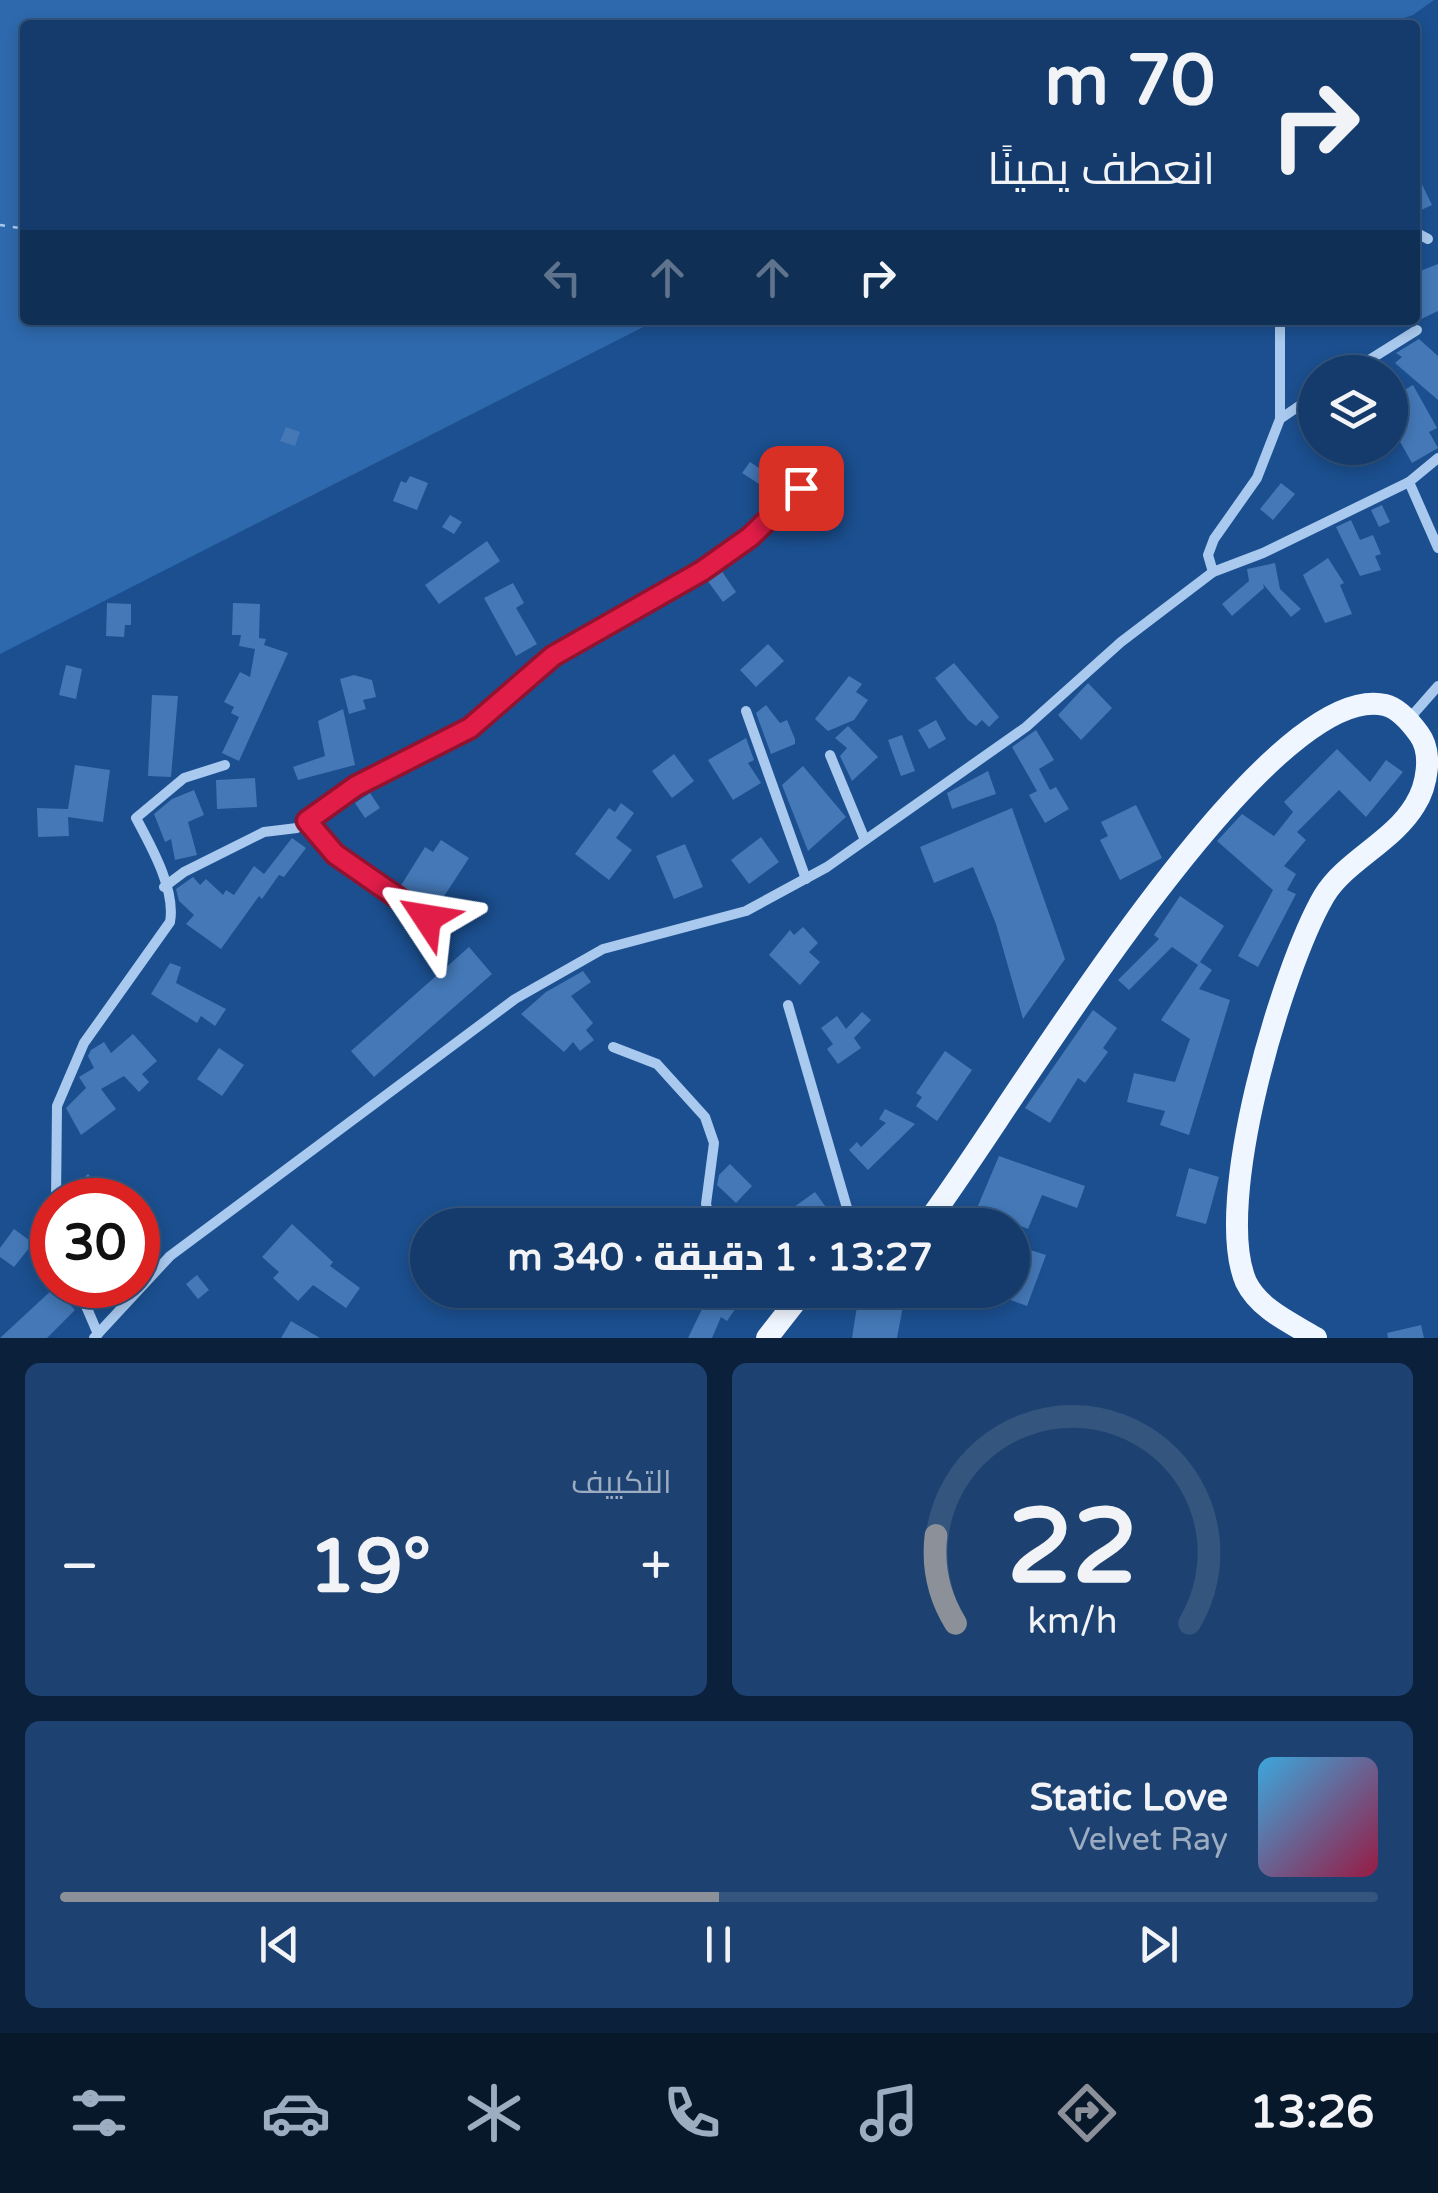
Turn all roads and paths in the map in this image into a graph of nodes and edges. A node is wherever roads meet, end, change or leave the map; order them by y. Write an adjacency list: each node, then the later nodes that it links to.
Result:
1 (1420, 235): 2 (street)
2 (1428, 239)
3 (1280, 325): 7 (street)
4 (1417, 330): 5 (street)
5 (1377, 355)
6 (1298, 406): 7 (street)
7 (1280, 419): 12 (street)
8 (1438, 458): 9 (street)
9 (1409, 482): 11 (street); 12 (street)
10 (801, 488): 18 (street)
11 (1438, 548)
12 (1213, 572): 19 (street)
13 (1438, 686): 15 (street)
14 (746, 710): 20 (street)
15 (1408, 720): 28 (main road); 33 (main road)
16 (830, 755): 19 (street)
17 (225, 765): 21 (street)
18 (307, 821): 21 (street); 22 (street)
19 (865, 840): 20 (street)
20 (806, 879): 31 (street)
21 (164, 887): 25 (street)
22 (427, 918)
23 (788, 1005): 27 (street)
24 (614, 1048): 26 (street)
25 (56, 1178)
26 (707, 1208)
27 (847, 1208)
28 (937, 1208)
29 (86, 1308): 31 (street)
30 (787, 1308): 32 (main road)
31 (96, 1336)
32 (767, 1338)
33 (1316, 1338)

